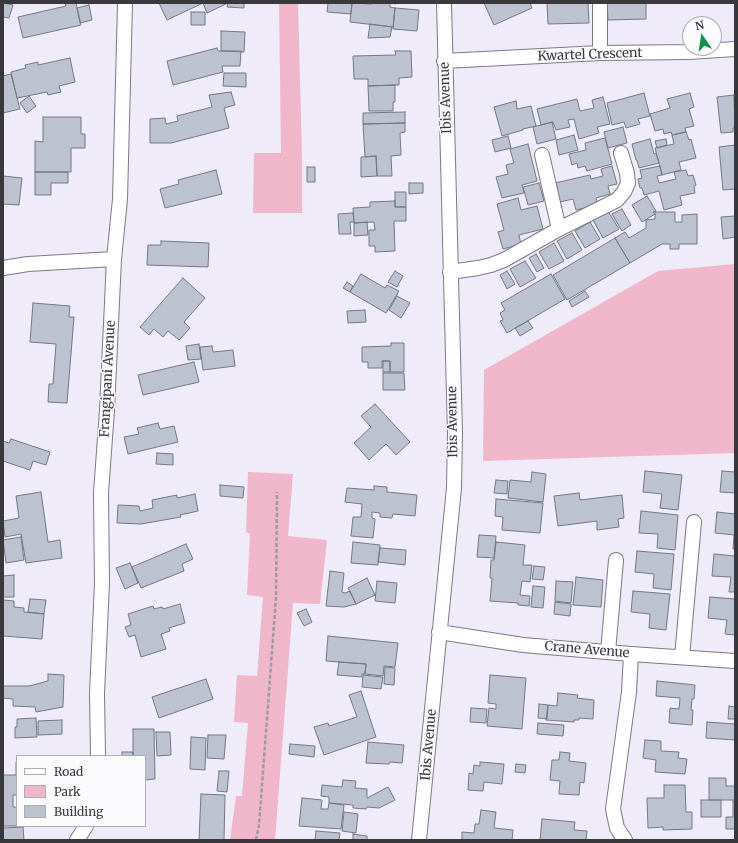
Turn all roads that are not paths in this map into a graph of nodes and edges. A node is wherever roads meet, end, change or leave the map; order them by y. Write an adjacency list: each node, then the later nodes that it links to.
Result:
1 (125, 3): 10 (street, Frangipani Avenue)
2 (444, 3): 6 (street, Ibis Avenue)
3 (600, 3): 5 (street)
4 (735, 49): 5 (street, Kwartel Crescent)
5 (600, 53): 6 (street, Kwartel Crescent)
6 (444, 60): 12 (street, Ibis Avenue)
7 (621, 153): 9 (street)
8 (542, 155): 9 (street)
9 (559, 229): 12 (street)
10 (114, 259): 11 (street); 20 (street, Frangipani Avenue)
11 (3, 268)
12 (450, 272): 15 (street, Ibis Avenue)
13 (694, 522): 18 (street)
14 (616, 560): 16 (street)
15 (439, 632): 16 (street, Crane Avenue); 23 (street, Ibis Avenue)
16 (608, 652): 17 (street, Crane Avenue)
17 (631, 654): 18 (street, Crane Avenue); 24 (street)
18 (682, 657): 19 (street, Crane Avenue)
19 (735, 661)
20 (98, 755)
21 (85, 827): 22 (street)
22 (77, 840)
23 (419, 840)
24 (625, 840)

